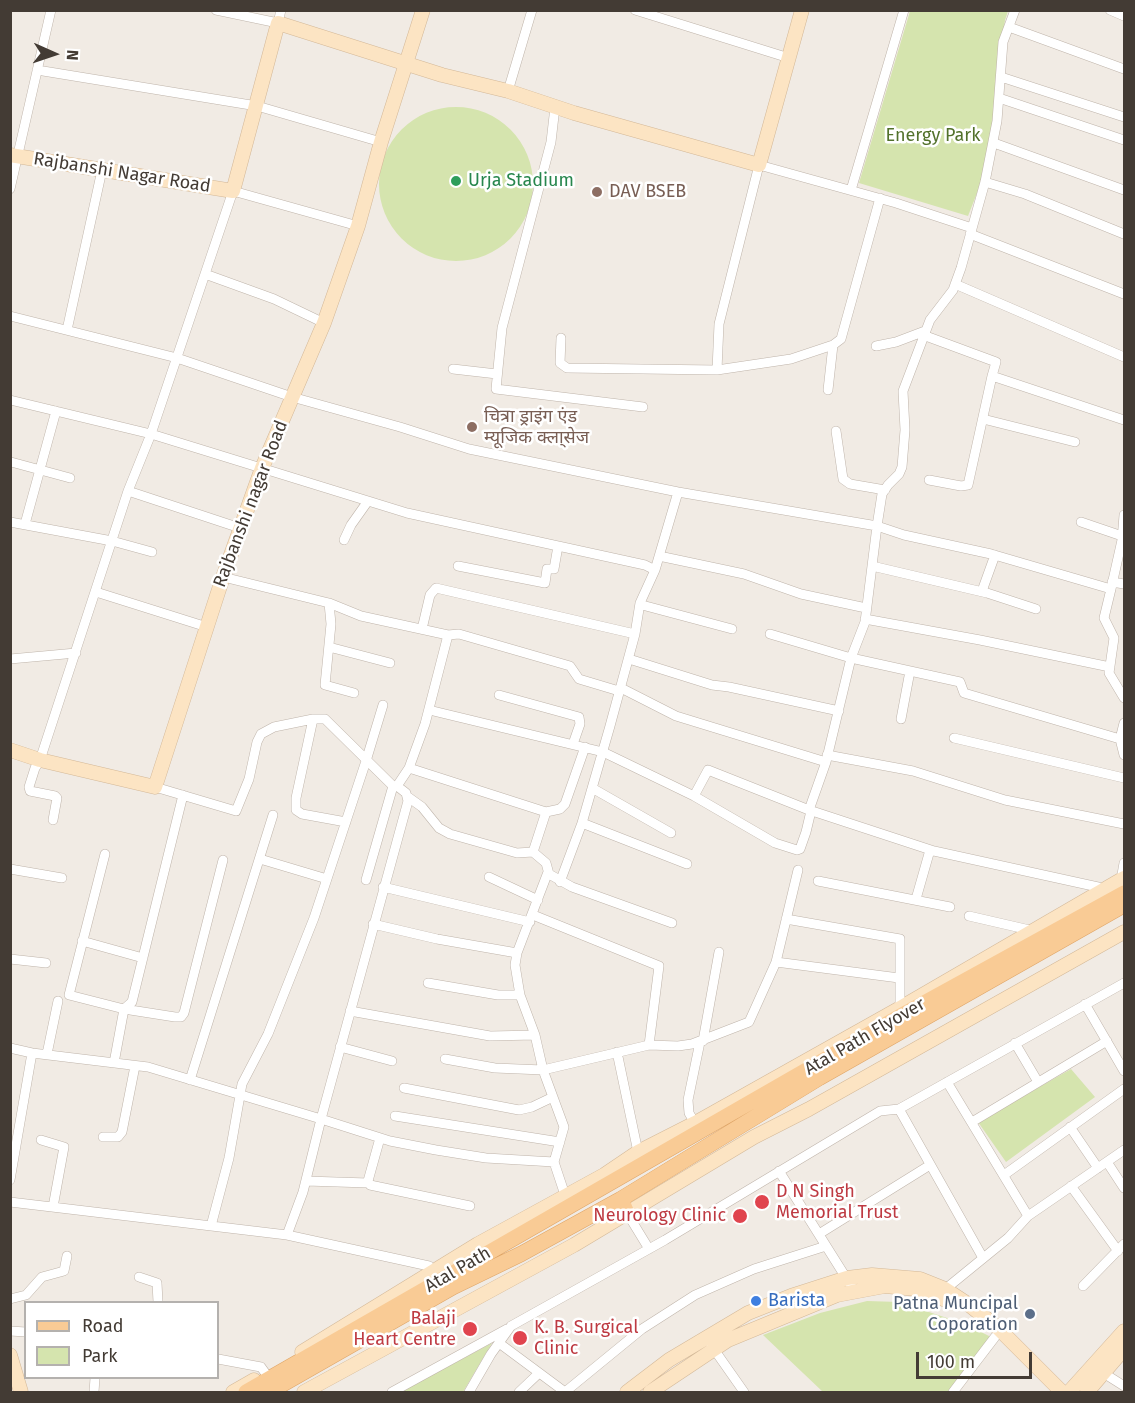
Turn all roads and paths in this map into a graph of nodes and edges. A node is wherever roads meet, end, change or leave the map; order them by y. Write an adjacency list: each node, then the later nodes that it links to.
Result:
1 (51, 10): 16 (street)
2 (216, 10): 11 (street)
3 (423, 10): 14 (street, Rajbanshi nagar Road)
4 (532, 10): 18 (street)
5 (635, 10): 13 (street)
6 (802, 10): 13 (street)
7 (904, 10): 31 (street)
8 (1015, 10): 12 (street)
9 (1110, 10): 10 (street)
10 (1125, 16)
11 (280, 17): 14 (street); 20 (street)
12 (1008, 27): 15 (street); 17 (street)
13 (789, 58): 27 (street)
14 (405, 63): 18 (street); 24 (street, Rajbanshi nagar Road)
15 (1125, 69)
16 (37, 70): 20 (street); 26 (street)
17 (1001, 77): 19 (street); 22 (street)
18 (508, 91): 21 (street)
19 (999, 98): 23 (street); 25 (street)
20 (256, 106): 24 (street); 33 (street)
21 (555, 107): 27 (street); 52 (street)
22 (1125, 117)
23 (1125, 140)
24 (381, 142): 35 (street, Rajbanshi nagar Road)
25 (994, 143): 29 (street); 32 (street)
26 (14, 155): 28 (street, Rajbanshi Nagar Road); 30 (street)
27 (759, 165): 31 (street); 51 (street)
28 (102, 170): 33 (street, Rajbanshi Nagar Road); 43 (street)
29 (985, 182): 36 (street); 37 (street)
30 (10, 189)
31 (851, 190): 34 (street)
32 (1125, 190)
33 (233, 191): 35 (street, Rajbanshi nagar Road); 38 (street)
34 (880, 198): 36 (street); 46 (street)
35 (358, 226): 42 (street, Rajbanshi nagar Road)
36 (971, 231): 39 (street); 40 (street)
37 (1125, 234)
38 (205, 274): 42 (street); 49 (street)
39 (955, 284): 44 (street); 48 (street)
40 (1125, 294)
41 (10, 316): 43 (street)
42 (324, 323): 55 (street, Rajbanshi nagar Road)
43 (67, 330): 49 (street)
44 (924, 333): 47 (street); 53 (street); 69 (street)
45 (561, 338): 51 (street)
46 (833, 345): 51 (street); 54 (street)
47 (876, 346)
48 (1125, 357)
49 (177, 358): 55 (street); 62 (street)
50 (453, 369): 52 (street)
51 (717, 370)
52 (497, 374): 57 (street)
53 (992, 376): 59 (street); 60 (street)
54 (828, 390)
55 (292, 397): 65 (street, Rajbanshi nagar Road); 71 (street)
56 (10, 400): 58 (street)
57 (643, 407)
58 (56, 411): 62 (street); 66 (street)
59 (983, 419): 63 (street); 68 (street)
60 (1125, 420)
61 (836, 431): 69 (street)
62 (151, 434): 65 (street); 70 (street)
63 (1075, 442)
64 (11, 462): 66 (street)
65 (262, 468): 72 (street); 78 (street, Rajbanshi nagar Road)
66 (40, 470): 67 (street); 76 (street)
67 (70, 478)
68 (928, 480)
69 (885, 490): 77 (street)
70 (128, 491): 78 (street); 81 (street)
71 (678, 492): 77 (street); 85 (street)
72 (368, 501): 80 (street); 82 (street)
73 (1125, 515): 79 (street)
74 (10, 522): 76 (street)
75 (1081, 522): 79 (street)
76 (25, 524): 81 (street)
77 (877, 526): 84 (street); 87 (street)
78 (240, 528): 89 (street, Rajbanshi nagar Road)
79 (1122, 536): 90 (street)
80 (344, 540)
81 (112, 541): 83 (street); 93 (street)
82 (558, 546): 86 (street); 88 (street)
83 (152, 552)
84 (995, 555): 90 (street); 92 (street)
85 (659, 556): 88 (street); 96 (street)
86 (458, 566)
87 (872, 566): 92 (street); 96 (street)
88 (650, 568): 95 (street)
89 (223, 577): 94 (street); 99 (street, Rajbanshi nagar Road)
90 (1111, 585): 91 (street); 111 (street)
91 (1125, 585)
92 (982, 591): 97 (street)
93 (96, 592): 99 (street); 106 (street)
94 (329, 603): 100 (street); 105 (street)
95 (640, 603): 101 (street); 102 (street)
96 (866, 608): 98 (street)
97 (1036, 609)
98 (865, 619): 107 (street); 111 (street)
99 (207, 627): 135 (street, Rajbanshi nagar Road)
100 (422, 629): 102 (street); 104 (street)
101 (732, 629)
102 (632, 633): 109 (street)
103 (770, 634): 107 (street)
104 (448, 635): 113 (street); 118 (street)
105 (329, 647): 110 (street); 114 (street)
106 (76, 653): 108 (street); 130 (street)
107 (852, 658): 112 (street); 119 (street)
108 (10, 659)
109 (629, 659): 113 (street); 119 (street)
110 (390, 663)
111 (1110, 667): 116 (street)
112 (910, 671): 121 (street); 124 (street)
113 (616, 690): 126 (street); 129 (street)
114 (354, 693)
115 (499, 695): 125 (street)
116 (1125, 698)
117 (383, 705): 131 (street)
118 (429, 710): 125 (street); 132 (street)
119 (839, 711): 129 (street)
120 (313, 719): 131 (street); 137 (street); 144 (street)
121 (902, 719)
122 (1125, 723): 124 (street)
123 (954, 738): 133 (street)
124 (1120, 740): 128 (street)
125 (573, 744): 126 (street)
126 (594, 749): 136 (street); 138 (street); 140 (street)
127 (10, 750): 130 (street)
128 (1125, 754)
129 (826, 759): 141 (street); 146 (street)
130 (40, 760): 135 (street); 143 (street)
131 (366, 761): 134 (street); 144 (street)
132 (409, 768): 134 (street); 140 (street)
133 (1125, 778)
134 (395, 786): 139 (street); 161 (street)
135 (155, 787): 137 (street)
136 (592, 788): 145 (street); 147 (street)
137 (183, 795): 180 (street)
138 (693, 796): 141 (street); 141 (street)
139 (408, 797): 149 (street); 164 (street)
140 (546, 812): 149 (street)
141 (812, 812): 148 (street)
142 (273, 815): 151 (street)
143 (53, 820)
144 (346, 822): 160 (street)
145 (582, 823): 154 (street); 157 (street)
146 (1125, 824)
147 (671, 833)
148 (930, 850): 165 (street); 166 (street)
149 (532, 852): 157 (street)
150 (105, 854): 177 (street)
151 (260, 859): 160 (street); 209 (street)
152 (223, 861): 191 (street)
153 (1125, 863): 163 (street)
154 (687, 864)
155 (10, 869): 159 (street)
156 (798, 870): 172 (street)
157 (553, 876): 167 (street); 173 (street)
158 (489, 877): 167 (street)
159 (62, 878)
160 (327, 879): 214 (street)
161 (366, 880)
162 (818, 881): 166 (street)
163 (1123, 884): 165 (street); 235 (main road, Atal Path Flyover)
164 (383, 887): 171 (street); 174 (street)
165 (1103, 891): 175 (street)
166 (916, 899): 169 (street)
167 (538, 900): 171 (street)
168 (1125, 905): 243 (main road, Atal Path Flyover)
169 (950, 907)
170 (969, 916): 175 (street)
171 (536, 918): 179 (street); 197 (street)
172 (786, 919): 182 (street); 184 (street)
173 (672, 923)
174 (373, 924): 179 (street); 192 (street)
175 (1035, 931): 190 (street)
176 (1125, 932): 243 (street)
177 (82, 941): 180 (street); 191 (street)
178 (718, 952): 194 (street)
179 (518, 953): 187 (street)
180 (143, 958): 191 (street)
181 (10, 959): 183 (street)
182 (776, 962): 184 (street); 194 (street)
183 (46, 963)
184 (900, 978): 190 (street)
185 (429, 983): 187 (street)
186 (1125, 983): 189 (street)
187 (520, 995): 193 (street)
188 (58, 1001): 202 (street)
189 (1084, 1004): 195 (street); 196 (street)
190 (900, 1008): 220 (street)
191 (124, 1010): 205 (street)
192 (350, 1011): 193 (street); 198 (street)
193 (535, 1035): 207 (street)
194 (701, 1041): 197 (street); 220 (street)
195 (1107, 1041): 208 (street); 211 (street)
196 (1015, 1043): 210 (street); 211 (street)
197 (649, 1045): 200 (street)
198 (340, 1047): 204 (street); 218 (street)
199 (10, 1048): 201 (street)
200 (617, 1052): 207 (street); 227 (street)
201 (32, 1053): 202 (street); 234 (street)
202 (47, 1054): 205 (street)
203 (445, 1059): 207 (street)
204 (392, 1061)
205 (114, 1063): 206 (street)
206 (135, 1066): 209 (street); 222 (street)
207 (543, 1070): 215 (street)
208 (1125, 1071)
209 (190, 1080): 214 (street)
210 (947, 1082): 216 (street); 219 (street)
211 (1038, 1082): 219 (street)
212 (404, 1089): 215 (street)
213 (1125, 1089): 221 (street)
214 (240, 1095): 218 (street); 246 (street)
215 (553, 1097): 225 (street)
216 (898, 1109): 230 (street); 232 (street)
217 (395, 1116): 225 (street)
218 (321, 1119): 223 (street); 236 (street)
219 (972, 1122): 233 (street)
220 (695, 1123): 227 (street)
221 (1070, 1128): 231 (street); 233 (street)
222 (103, 1137)
223 (380, 1138): 228 (street); 237 (street)
224 (41, 1140): 244 (street)
225 (560, 1142): 228 (street)
226 (1125, 1150): 229 (street)
227 (638, 1152): 235 (street)
228 (554, 1162): 240 (street)
229 (1107, 1162): 231 (street); 239 (street)
230 (930, 1165): 247 (street); 253 (street)
231 (1098, 1168): 238 (street)
232 (779, 1171): 247 (street); 251 (street)
233 (1004, 1175): 245 (street)
234 (10, 1180)
235 (606, 1180): 240 (street); 277 (main road, Atal Path)
236 (306, 1181): 237 (street); 248 (street)
237 (368, 1182): 242 (street)
238 (1071, 1186): 245 (street); 250 (street)
239 (1125, 1188)
240 (565, 1195): 254 (street)
241 (10, 1202): 244 (street)
242 (470, 1206)
243 (624, 1206): 251 (street); 278 (main road, Atal Path); 279 (street)
244 (53, 1207): 246 (street)
245 (1028, 1216): 253 (street)
246 (211, 1226): 248 (street)
247 (819, 1234): 249 (street)
248 (287, 1235): 254 (street)
249 (826, 1246): 256 (street); 283 (street)
250 (1121, 1248): 257 (street)
251 (649, 1249): 262 (street)
252 (67, 1256): 260 (street)
253 (982, 1258): 259 (street)
254 (432, 1272): 272 (street)
255 (139, 1277): 261 (street)
256 (847, 1278): 258 (street); 259 (street); 264 (street)
257 (1083, 1286)
258 (855, 1292): 259 (street); 268 (street)
259 (941, 1293): 265 (street); 289 (street)
260 (10, 1299)
261 (158, 1301)
262 (509, 1328): 266 (street); 280 (street)
263 (1125, 1330): 290 (street)
264 (705, 1337): 268 (street); 284 (street)
265 (995, 1337): 287 (street); 288 (street)
266 (499, 1343): 271 (street); 281 (street)
267 (1125, 1349): 273 (street)
268 (713, 1350): 285 (street); 286 (street)
269 (10, 1355): 275 (street)
270 (219, 1359): 272 (street)
271 (538, 1373): 282 (street); 283 (street)
272 (266, 1374): 276 (street)
273 (1105, 1374): 274 (street); 291 (street)
274 (1125, 1386)
275 (21, 1392)
276 (233, 1392)
277 (246, 1392)
278 (269, 1392)
279 (304, 1392)
280 (392, 1392)
281 (469, 1392)
282 (519, 1392)
283 (565, 1392)
284 (627, 1392)
285 (650, 1392)
286 (744, 1392)
287 (953, 1392)
288 (1049, 1392)
289 (1062, 1392)
290 (1069, 1392)
291 (1087, 1392)

